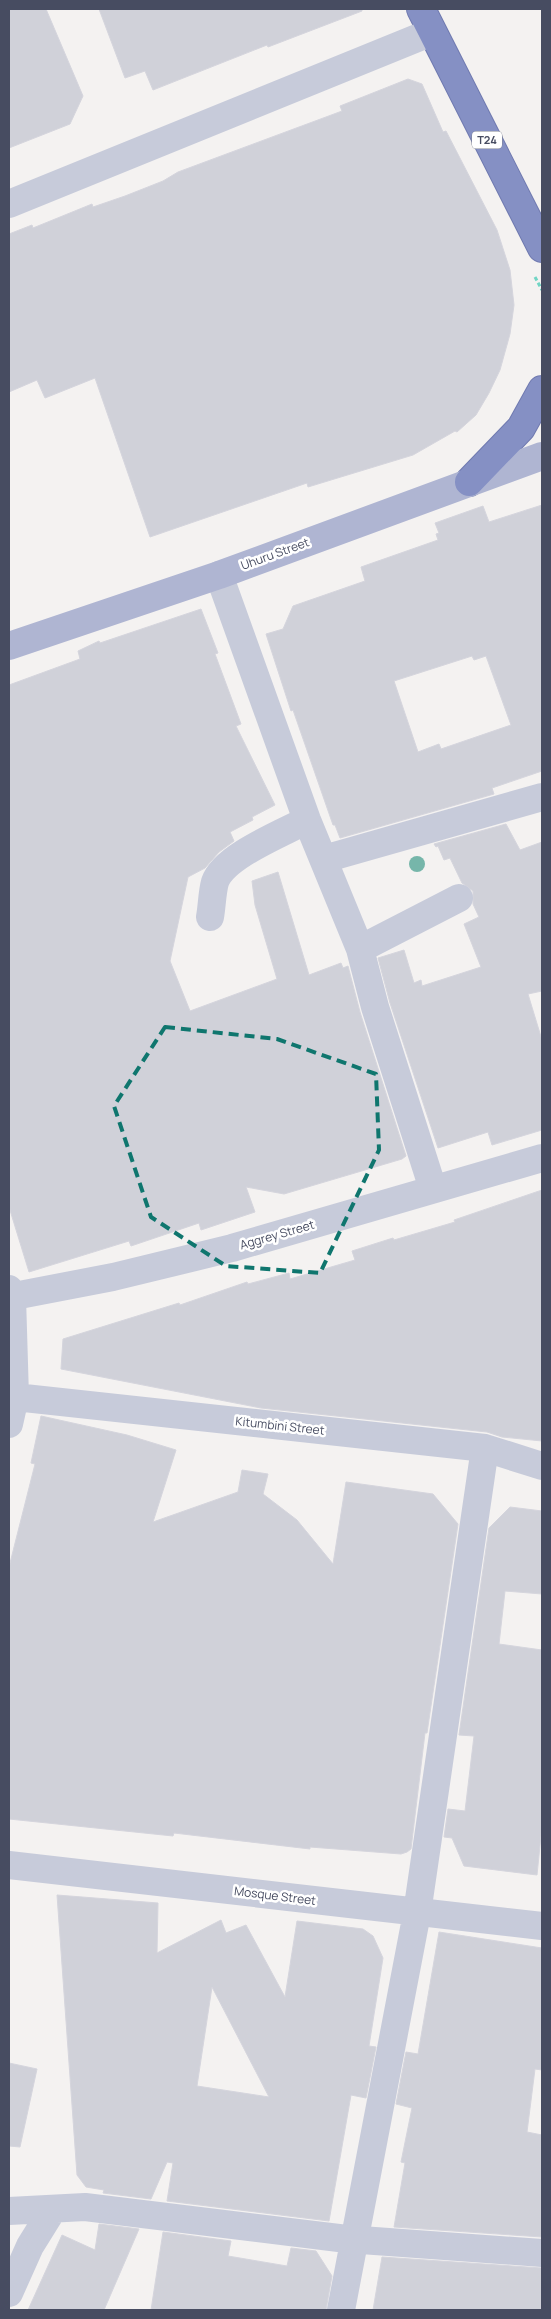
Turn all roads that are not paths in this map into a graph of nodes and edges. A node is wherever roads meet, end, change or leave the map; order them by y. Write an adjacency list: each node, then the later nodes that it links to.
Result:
1 (427, 20): 2 (street); 3 (highway, T24)
2 (9, 204)
3 (542, 248)
4 (542, 390): 6 (highway)
5 (542, 457): 6 (main road, Uhuru Street)
6 (469, 482): 7 (main road, Uhuru Street)
7 (219, 575): 8 (main road, Uhuru Street); 10 (street)
8 (9, 646)
9 (542, 797): 11 (street)
10 (308, 820): 11 (street); 13 (street)
11 (324, 859): 14 (street)
12 (459, 898): 14 (street)
13 (210, 917)
14 (360, 949): 16 (street)
15 (542, 1158): 16 (street, Aggrey Street)
16 (433, 1189): 17 (street, Aggrey Street)
17 (10, 1295): 18 (street)
18 (15, 1397): 19 (street); 20 (street, Kitumbini Street)
19 (9, 1424)
20 (485, 1448): 21 (street, Kitumbini Street); 23 (street)
21 (542, 1466)
22 (9, 1865): 23 (street, Mosque Street)
23 (416, 1913): 24 (street, Mosque Street); 27 (street)
24 (542, 1926)
25 (53, 2209): 26 (street); 27 (street); 29 (street)
26 (9, 2211)
27 (353, 2240): 28 (street); 30 (street)
28 (542, 2253)
29 (9, 2293)
30 (341, 2310)

